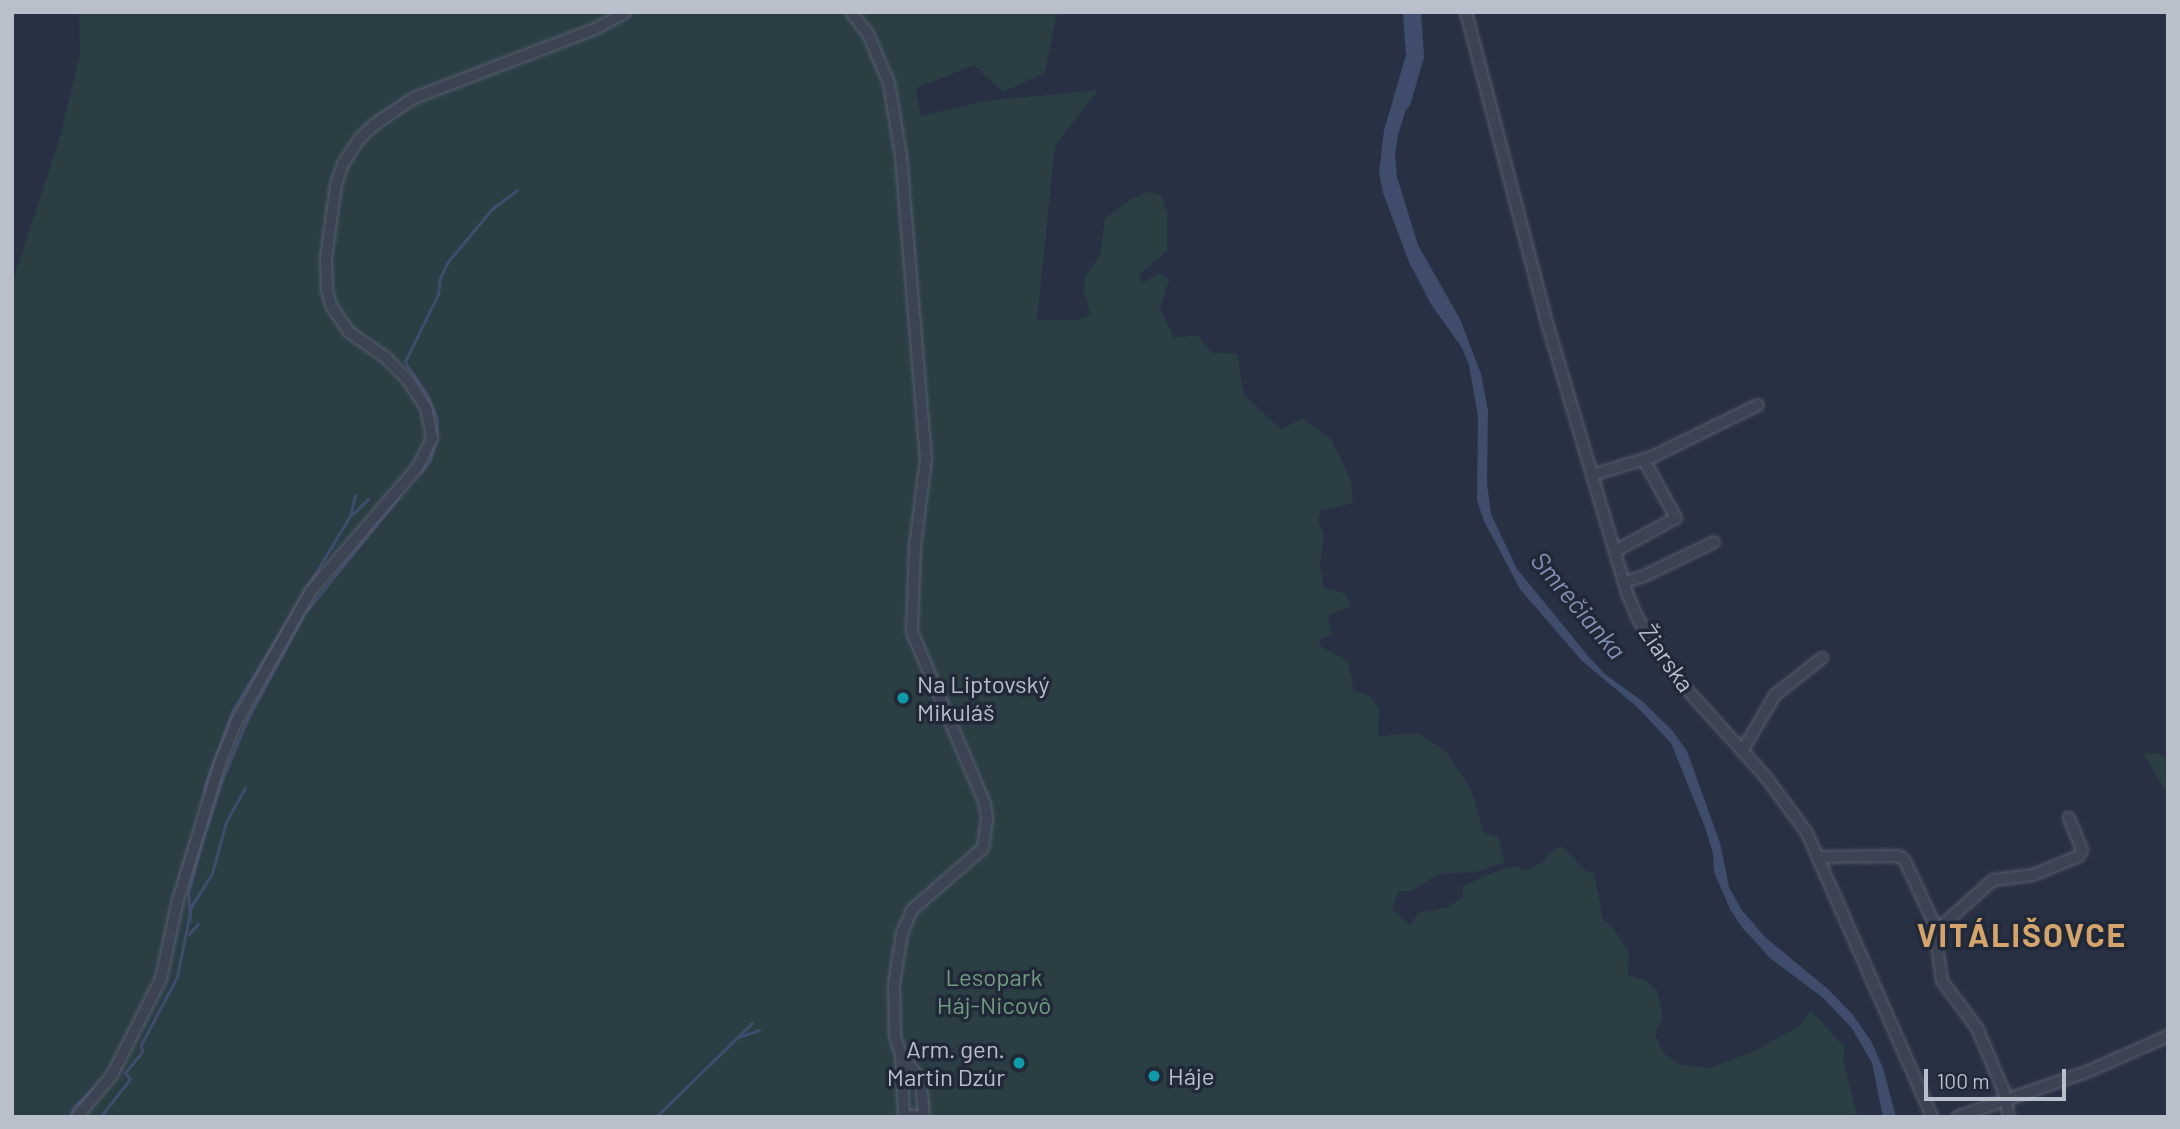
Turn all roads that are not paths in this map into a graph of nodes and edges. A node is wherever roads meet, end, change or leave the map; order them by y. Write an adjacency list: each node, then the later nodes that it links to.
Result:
1 (626, 12): 18 (street)
2 (851, 12): 16 (street)
3 (1466, 12): 6 (street, Žiarska)
4 (1758, 405): 5 (street)
5 (1644, 460): 6 (street); 8 (street)
6 (1592, 475): 8 (street, Žiarska)
7 (1714, 542): 9 (street)
8 (1615, 551): 9 (street, Žiarska)
9 (1624, 582): 11 (street, Žiarska)
10 (1822, 658): 11 (street)
11 (1742, 751): 13 (street, Žiarska)
12 (2069, 817): 14 (street)
13 (1820, 857): 14 (street); 19 (street, Žiarska)
14 (1936, 931): 17 (street)
15 (2168, 1036): 17 (street)
16 (901, 1054): 16 (street)
17 (2006, 1101): 20 (street); 21 (street)
18 (77, 1117)
19 (1932, 1117)
20 (1957, 1117)
21 (2010, 1117)

